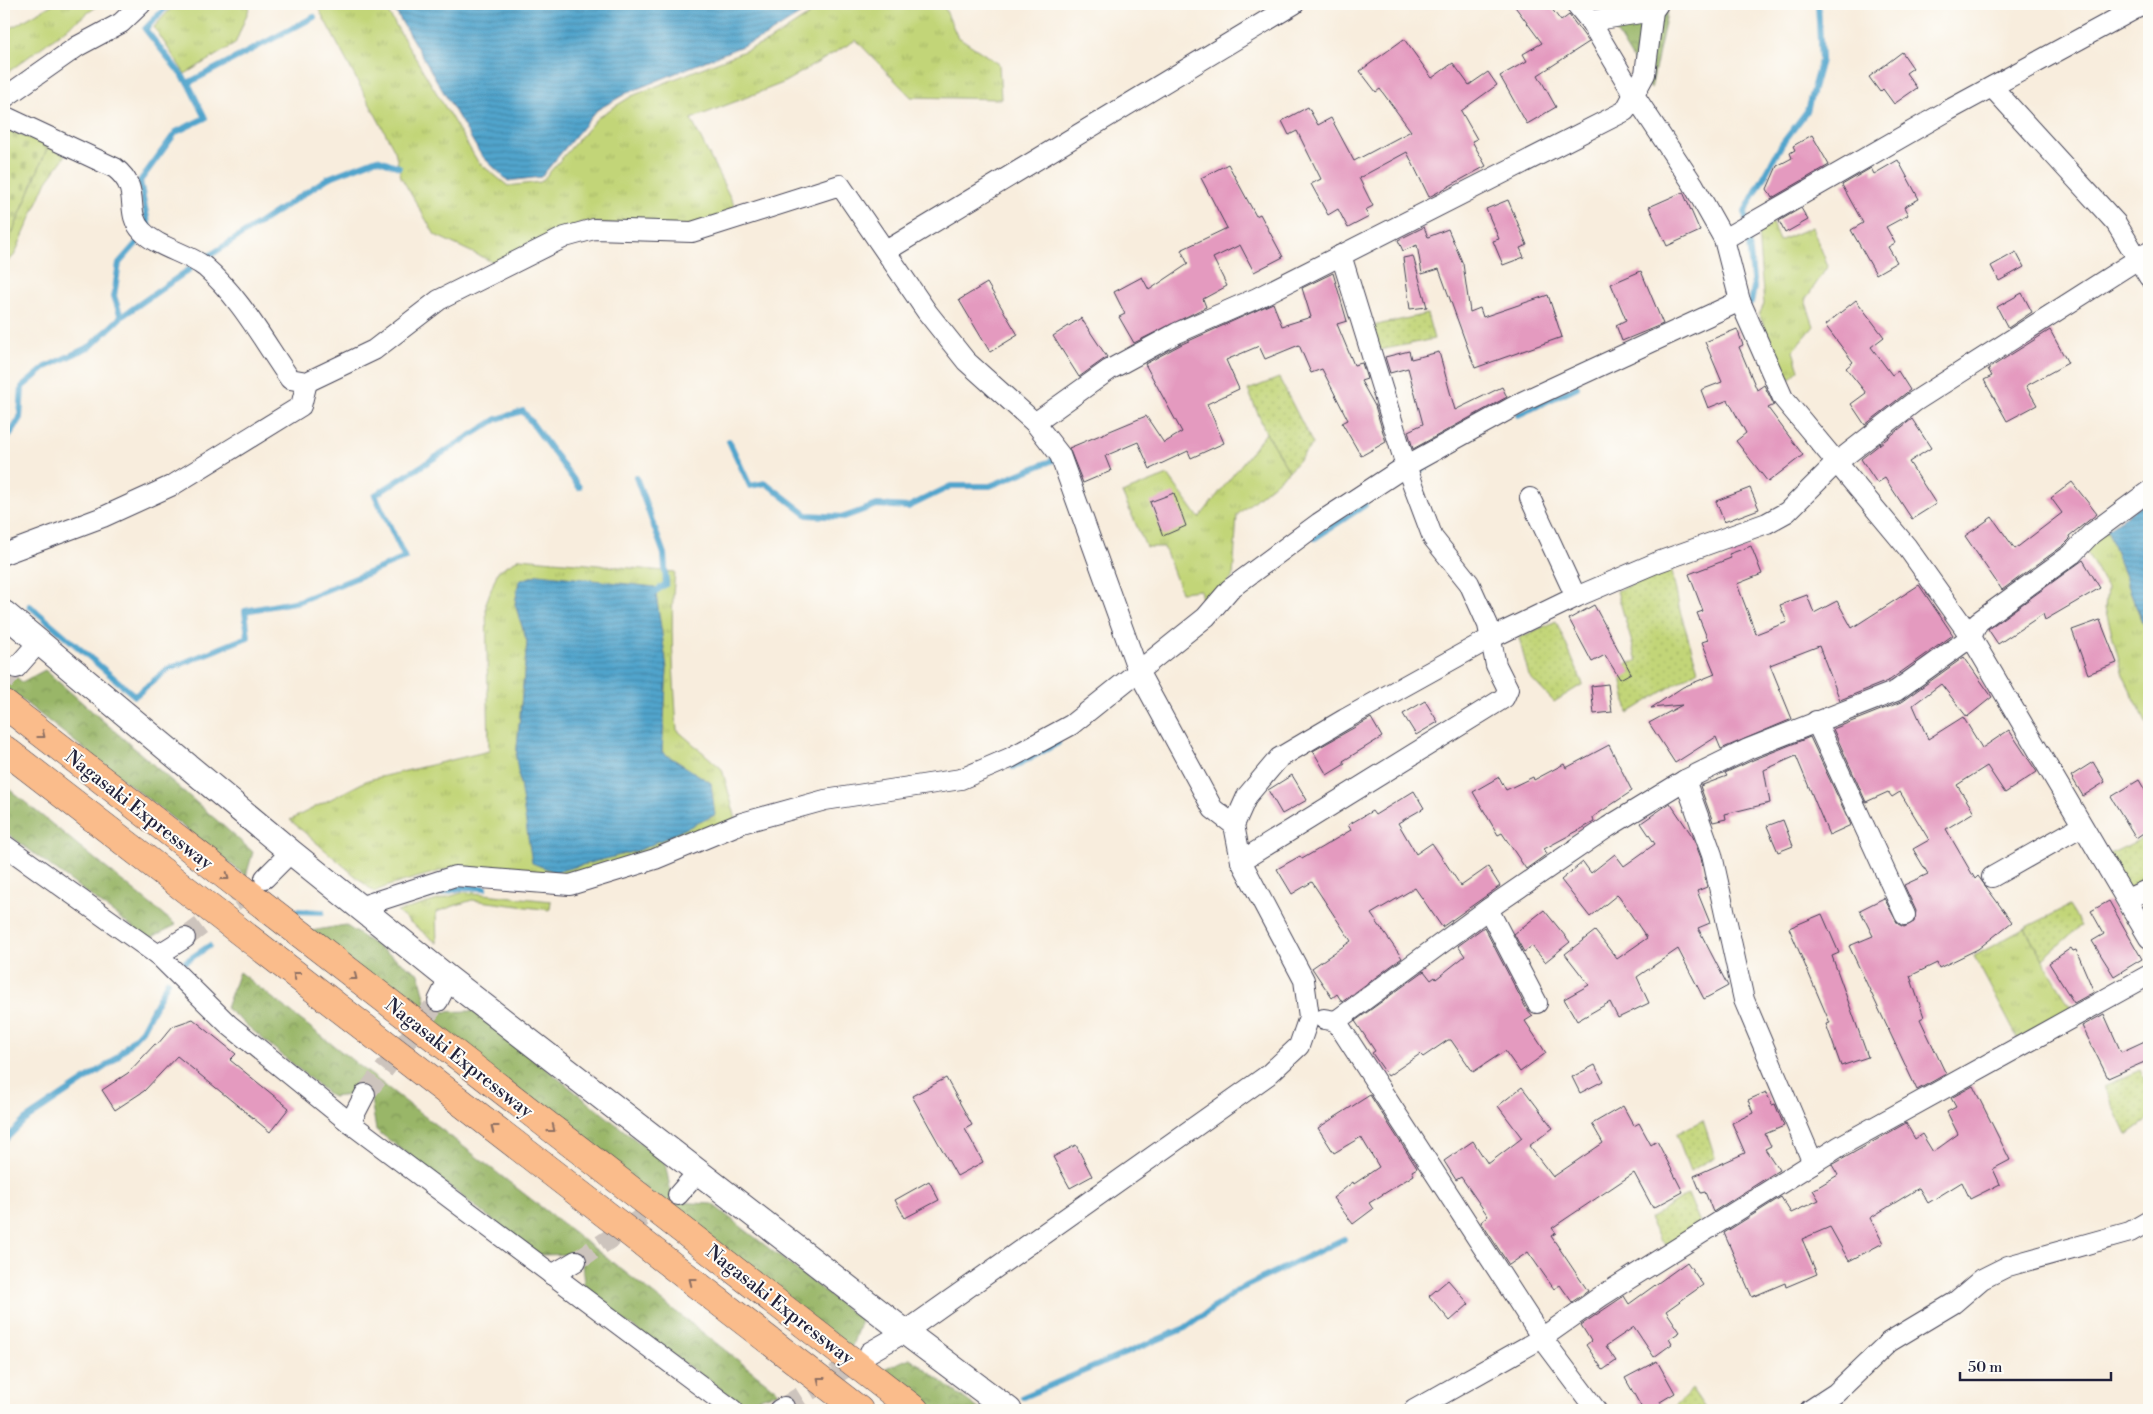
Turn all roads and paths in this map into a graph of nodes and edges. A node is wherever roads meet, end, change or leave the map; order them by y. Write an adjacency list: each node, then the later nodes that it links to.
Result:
1 (141, 4): 9 (street)
2 (1294, 4): 12 (street)
3 (1576, 4): 6 (street)
4 (2144, 4): 7 (street)
5 (1655, 8): 6 (street); 8 (street)
6 (1590, 21): 8 (street)
7 (1992, 86): 11 (street); 14 (street)
8 (1634, 95): 11 (street); 13 (street)
9 (4, 98)
10 (4, 116): 17 (street)
11 (1730, 235): 16 (street)
12 (886, 251): 17 (street); 18 (street)
13 (1341, 255): 18 (street); 20 (street)
14 (2143, 256): 15 (street); 19 (street)
15 (2149, 277)
16 (1740, 301): 19 (street); 20 (street)
17 (306, 382): 23 (street)
18 (1035, 423): 30 (street)
19 (1836, 463): 24 (street); 26 (street)
20 (1410, 476): 27 (street); 30 (street)
21 (2149, 491): 26 (street)
22 (1530, 498): 24 (street)
23 (4, 554)
24 (1576, 597): 27 (street)
25 (4, 612): 28 (street)
26 (1971, 637): 32 (street); 36 (street)
27 (1489, 639): 35 (street); 39 (street)
28 (39, 642): 29 (street); 38 (street)
29 (16, 668)
30 (1138, 672): 35 (street); 44 (street)
31 (4, 704): 69 (highway, Nagasaki Expressway, one-way to 69)
32 (1816, 721): 34 (street); 46 (street)
33 (4, 749): 68 (highway, Nagasaki Expressway, one-way to 33)
34 (1685, 780): 45 (street); 58 (street)
35 (1234, 825): 39 (street)
36 (2082, 826): 40 (street); 43 (street)
37 (4, 845): 49 (street)
38 (291, 852): 41 (street); 44 (street)
39 (1241, 861): 54 (street)
40 (1992, 877)
41 (265, 878)
42 (2149, 889): 43 (street)
43 (2127, 899): 48 (street)
44 (359, 907): 51 (street)
45 (1488, 909): 53 (street); 55 (street)
46 (1905, 915)
47 (185, 938): 49 (street)
48 (2149, 938)
49 (158, 955): 57 (street)
50 (2149, 975): 58 (street)
51 (449, 979): 52 (street); 59 (street)
52 (438, 1001)
53 (1537, 1003)
54 (1310, 1017): 55 (street); 64 (street)
55 (1336, 1021): 65 (street)
56 (365, 1094): 57 (street)
57 (350, 1123): 63 (street)
58 (1813, 1163): 65 (street)
59 (698, 1172): 60 (street); 64 (street)
60 (678, 1195)
61 (2149, 1221): 73 (street)
62 (576, 1261): 63 (street)
63 (552, 1275): 67 (street)
64 (905, 1332): 66 (street); 70 (street)
65 (1542, 1338): 71 (street); 72 (street)
66 (870, 1352)
67 (733, 1410)
68 (859, 1410)
69 (915, 1410)
70 (1009, 1410)
71 (1414, 1410)
72 (1596, 1410)
73 (1810, 1410)

